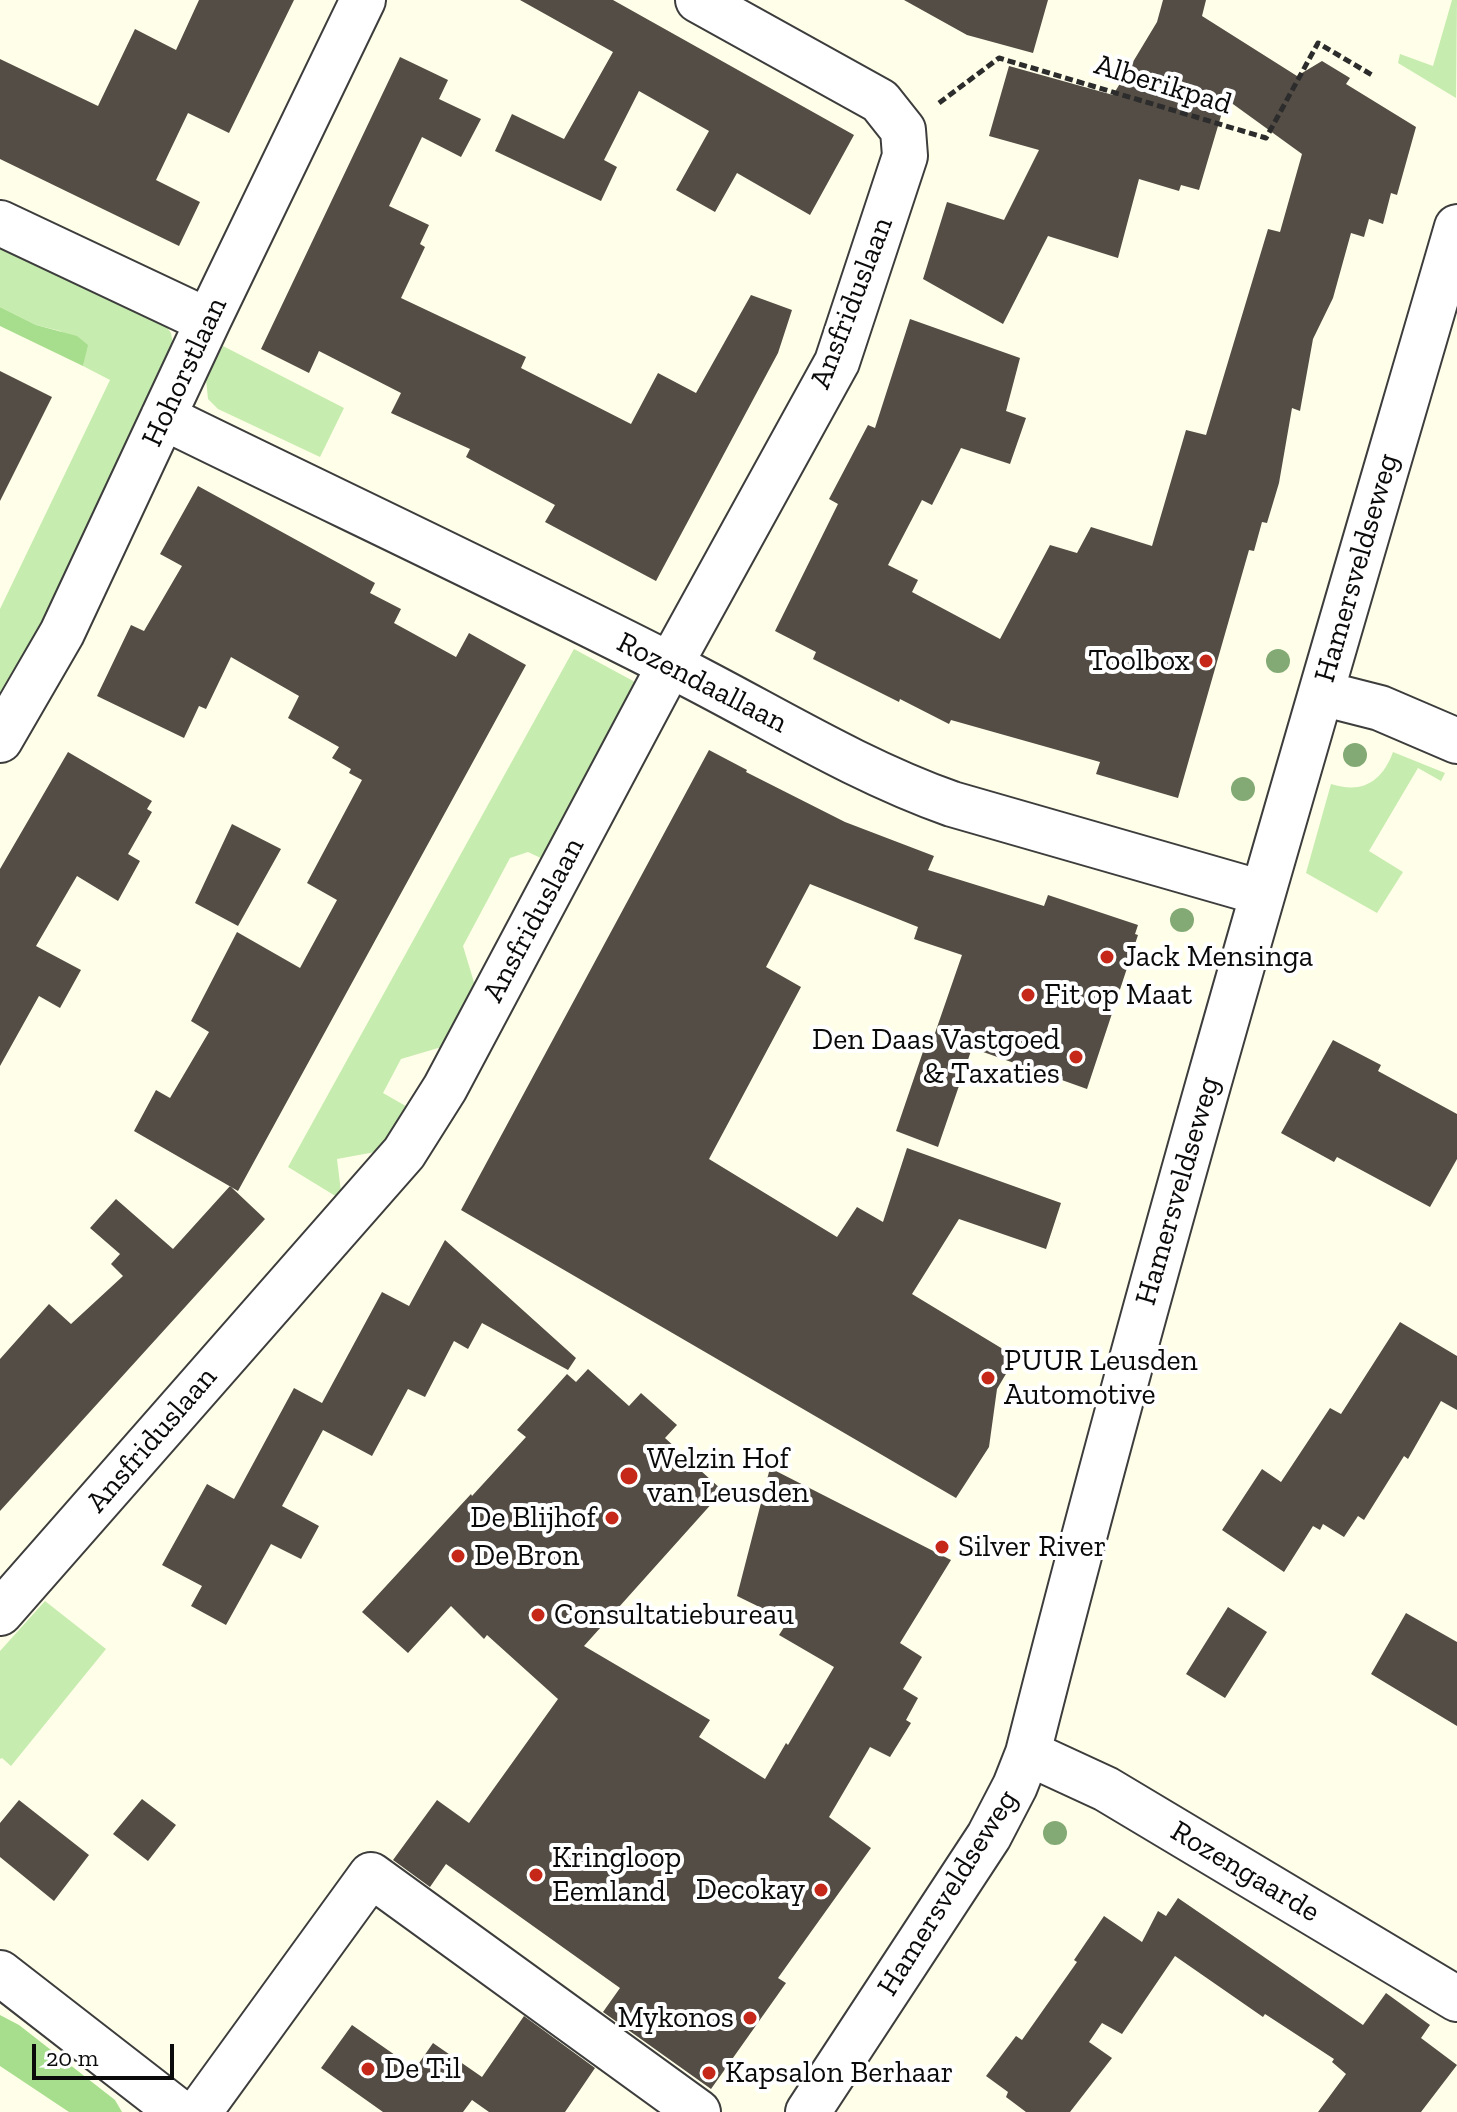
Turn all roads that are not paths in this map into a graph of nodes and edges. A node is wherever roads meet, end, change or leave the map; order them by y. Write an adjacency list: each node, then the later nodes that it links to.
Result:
1 (363, 0): 5 (street, Hohorstlaan)
2 (698, 0): 7 (street, Ansfriduslaan)
3 (0, 223): 5 (street)
4 (1457, 227): 8 (street, Hamersveldseweg)
5 (208, 321): 6 (street, Hohorstlaan)
6 (163, 417): 7 (street, Rozendaallaan); 9 (street, Hohorstlaan)
7 (670, 665): 11 (street, Rozendaallaan); 12 (street, Ansfriduslaan)
8 (1321, 693): 10 (street); 11 (street, Hamersveldseweg)
9 (0, 740)
10 (1457, 741)
11 (1262, 893): 13 (street, Hamersveldseweg)
12 (0, 1613)
13 (1028, 1753): 15 (street, Rozengaarde); 19 (street, Hamersveldseweg)
14 (0, 1973): 16 (street)
15 (1457, 1999)
16 (179, 2112)
17 (199, 2112): 18 (street)
18 (698, 2112)
19 (808, 2112)

